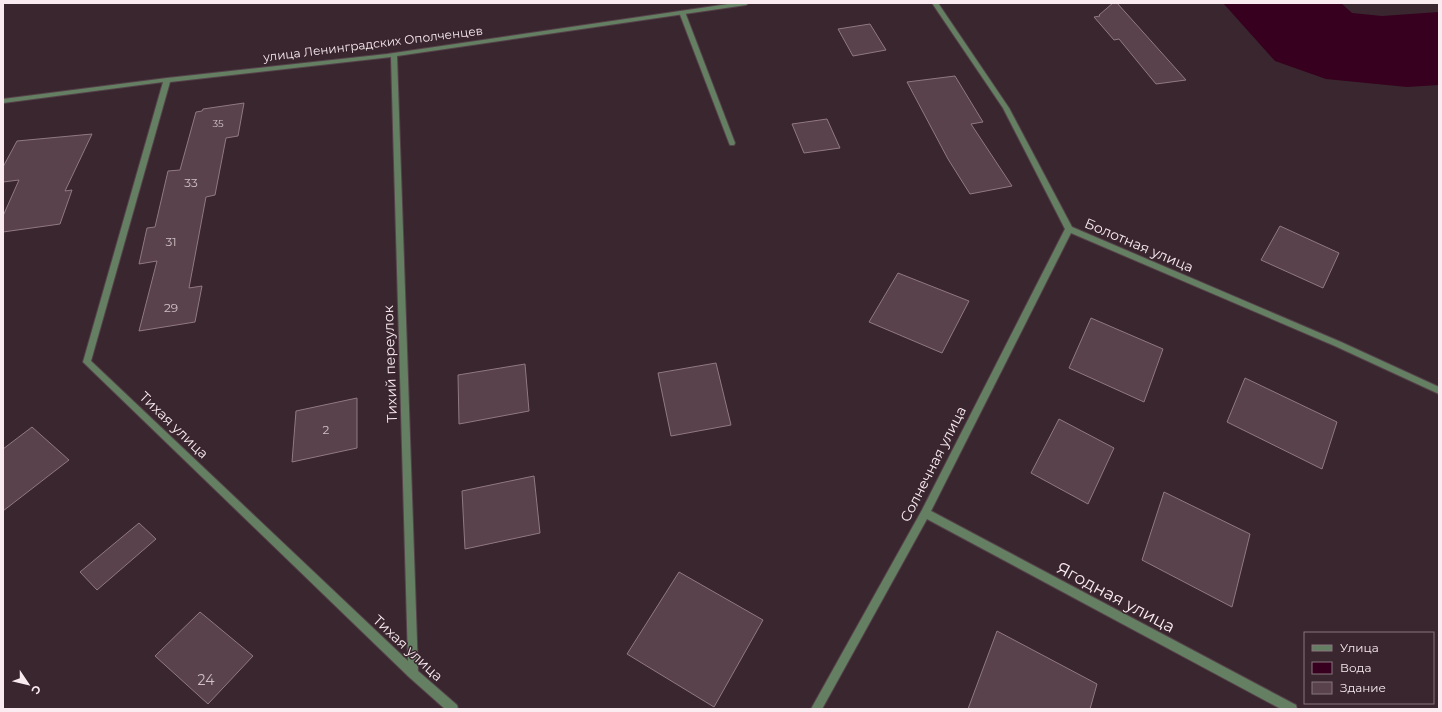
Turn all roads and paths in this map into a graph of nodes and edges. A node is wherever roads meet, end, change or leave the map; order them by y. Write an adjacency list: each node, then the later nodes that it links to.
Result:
1 (746, 3): 3 (street, улица Ленинградских Ополченцев)
2 (935, 3): 8 (street, Болотная улица)
3 (682, 12): 4 (street, улица Ленинградских Ополченцев); 7 (street)
4 (394, 55): 5 (street, улица Ленинградских Ополченцев); 11 (street, Тихий переулок)
5 (167, 80): 6 (street, улица Ленинградских Ополченцев); 11 (street, Тихая улица)
6 (3, 101)
7 (732, 143)
8 (1069, 229): 9 (street, Болотная улица); 10 (street, Солнечная улица)
9 (1439, 391)
10 (924, 514): 13 (street, Солнечная улица); 14 (street, Ягодная улица)
11 (413, 673): 12 (street, Тихая улица)
12 (453, 709)
13 (816, 709)
14 (1292, 709)

